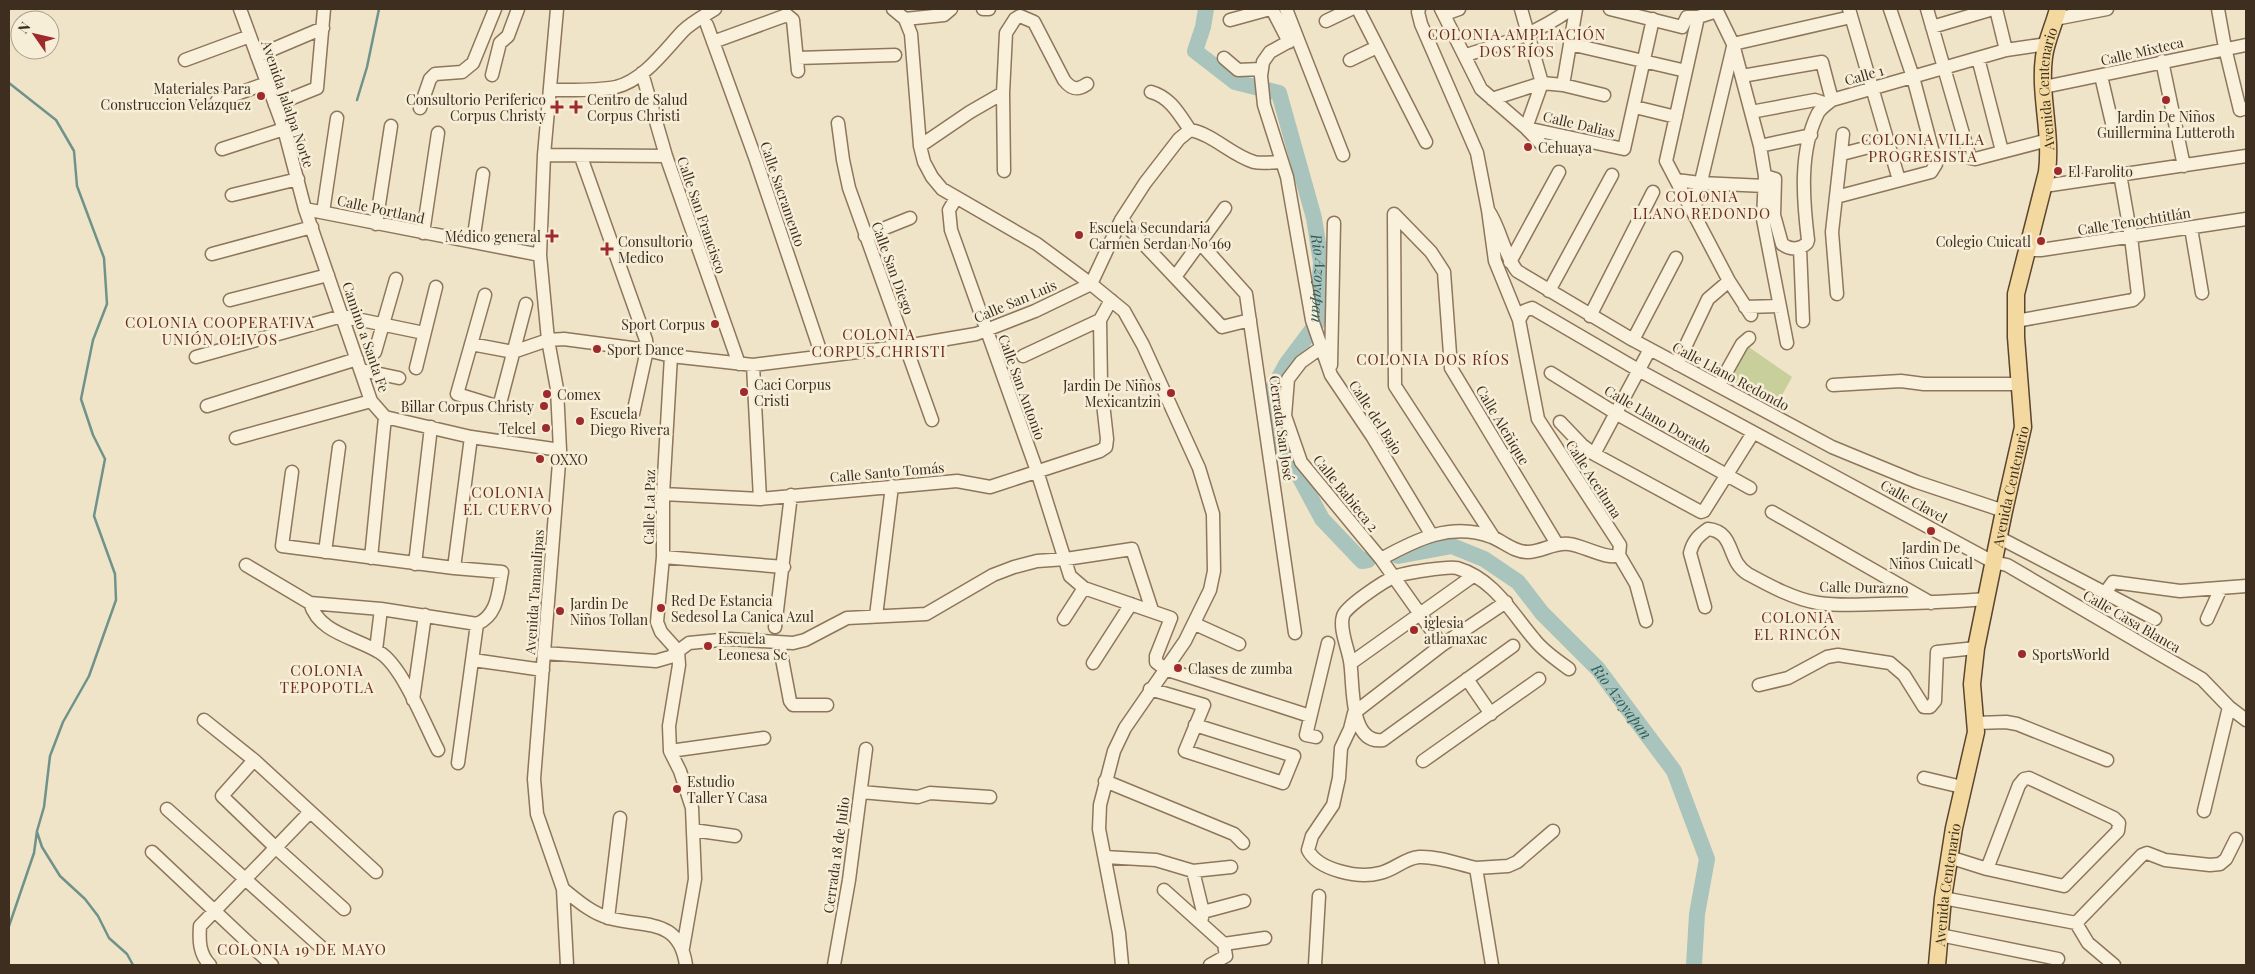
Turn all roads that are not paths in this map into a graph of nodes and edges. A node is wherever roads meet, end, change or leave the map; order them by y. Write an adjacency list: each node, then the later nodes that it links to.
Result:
1 (242, 9): 40 (street, Avenida Jalalpa Norte)
2 (324, 9): 38 (street)
3 (495, 9): 84 (street)
4 (518, 9): 66 (street)
5 (557, 9): 76 (street, Avenida Tamaulipas)
6 (715, 9): 65 (street)
7 (893, 9): 32 (street)
8 (951, 9): 32 (street)
9 (983, 9): 10 (street)
10 (990, 9)
11 (1271, 9): 34 (street); 42 (street)
12 (1286, 9): 42 (street)
13 (1351, 9): 35 (street)
14 (1358, 9): 48 (street)
15 (1419, 9): 131 (street)
16 (1459, 9): 28 (street)
17 (1521, 9): 41 (street)
18 (1526, 9): 39 (street)
19 (1571, 9): 39 (street)
20 (1576, 9): 44 (street)
21 (1610, 9): 33 (street)
22 (1640, 9): 33 (street)
23 (1890, 9): 69 (street)
24 (1927, 9): 37 (street)
25 (1994, 9): 37 (street); 50 (street)
26 (2107, 9): 30 (street)
27 (2218, 9): 49 (street)
28 (1446, 10): 52 (street, Calle Dalias)
29 (1850, 13): 45 (street); 75 (street)
30 (2057, 14): 46 (main road, Avenida Centenario)
31 (1698, 17): 33 (street); 45 (street); 63 (street)
32 (905, 19): 102 (street)
33 (1653, 19): 60 (street)
34 (1230, 20)
35 (1326, 21)
36 (707, 25): 43 (street, Calle Sacramento)
37 (1932, 27): 61 (street)
38 (323, 28): 53 (street); 83 (street)
39 (1541, 29): 41 (street)
40 (250, 36): 53 (street, Avenida Jalalpa Norte); 57 (street)
41 (1528, 36): 52 (street); 71 (street)
42 (1293, 39): 64 (street); 108 (street)
43 (713, 42): 54 (street); 188 (street, Calle Sacramento)
44 (1570, 44): 60 (street); 73 (street)
45 (1733, 44): 67 (street); 123 (street)
46 (2048, 44): 50 (street, Calle 1); 74 (main road, Avenida Centenario)
47 (2246, 45): 49 (street, Calle Mixteca)
48 (1377, 47): 58 (street); 100 (street)
49 (2224, 48): 59 (street, Calle Mixteca); 86 (street)
50 (2006, 50): 56 (street, Calle 1)
51 (894, 55): 54 (street)
52 (1466, 55): 80 (street, Calle Dalias)
53 (257, 56): 70 (street, Avenida Jalalpa Norte)
54 (796, 58): 62 (street)
55 (1224, 58): 64 (street)
56 (1978, 58): 61 (street, Calle 1); 105 (street)
57 (184, 60)
58 (1350, 60)
59 (2162, 61): 68 (street, Calle Mixteca); 113 (street)
60 (1644, 62): 63 (street); 85 (street)
61 (1943, 68): 69 (street, Calle 1); 105 (street)
62 (798, 71)
63 (1686, 71): 88 (street)
64 (1261, 72): 112 (street, Calle del Bajo)
65 (642, 73): 76 (street); 109 (street, Calle San Francisco)
66 (492, 74)
67 (1742, 76): 82 (street); 87 (street)
68 (2101, 76): 74 (street, Calle Mixteca); 91 (street)
69 (1913, 77): 75 (street, Calle 1); 121 (street)
70 (267, 83): 81 (street); 83 (street, Avenida Jalalpa Norte)
71 (1542, 83): 73 (street); 80 (street); 93 (street)
72 (1087, 84): 78 (street)
73 (1563, 85): 79 (street)
74 (2044, 87): 99 (main road, Avenida Centenario)
75 (1873, 88): 82 (street, Calle 1); 101 (street)
76 (550, 90): 107 (street, Avenida Tamaulipas)
77 (1151, 92): 95 (street)
78 (1003, 93): 102 (street); 114 (street)
79 (1604, 94)
80 (1492, 99): 93 (street, Calle Dalias)
81 (217, 101)
82 (1829, 102): 87 (street); 98 (street)
83 (275, 105): 94 (street, Avenida Jalalpa Norte)
84 (420, 108)
85 (1635, 108): 88 (street); 93 (street, Calle Dalias)
86 (2246, 108)
87 (1751, 112): 103 (street)
88 (1676, 117): 120 (street)
89 (338, 118): 133 (street)
90 (838, 123): 142 (street, Calle San Diego)
91 (2112, 123)
92 (391, 126): 138 (street)
93 (1526, 128)
94 (284, 129): 104 (street); 119 (street, Avenida Jalalpa Norte)
95 (1190, 130): 112 (street); 136 (street)
96 (438, 133): 141 (street)
97 (1843, 134): 106 (street)
98 (1811, 135): 103 (street); 146 (street)
99 (2048, 140): 105 (street); 124 (main road, Avenida Centenario)
100 (1426, 142)
101 (1888, 142): 106 (street); 121 (street)
102 (920, 146): 128 (street)
103 (1760, 146): 122 (street)
104 (222, 149)
105 (2002, 151)
106 (1842, 154): 127 (street)
107 (544, 155): 111 (street); 149 (street, Avenida Tamaulipas)
108 (1343, 155)
109 (666, 156): 111 (street); 191 (street, Calle San Francisco)
110 (2246, 156): 113 (street)
111 (581, 157): 184 (street)
112 (1282, 162): 179 (street, Calle del Bajo)
113 (2184, 166): 117 (street)
114 (1004, 171)
115 (1559, 172): 151 (street)
116 (483, 174): 144 (street)
117 (2120, 174): 124 (street); 143 (street)
118 (1612, 175): 158 (street)
119 (298, 179): 126 (street); 130 (street, Avenida Jalalpa Norte)
120 (1676, 180): 123 (street); 132 (street)
121 (1899, 180): 127 (street)
122 (1765, 181): 123 (street); 146 (street); 165 (street)
123 (1700, 183): 132 (street)
124 (2044, 186): 147 (main road, Avenida Centenario)
125 (1653, 192): 167 (street)
126 (232, 196)
127 (1836, 197): 160 (street)
128 (956, 198): 156 (street); 174 (street, Calle San Antonio)
129 (1225, 208): 145 (street)
130 (305, 209): 133 (street, Calle Portland); 139 (street, Camino a Santa Fe)
131 (1488, 210): 151 (street, Calle Llano Redondo); 170 (street)
132 (1694, 211): 155 (street)
133 (323, 212): 138 (street, Calle Portland)
134 (910, 218): 142 (street)
135 (2246, 219): 140 (street, Calle Tenochtitlán)
136 (1121, 220): 153 (street); 156 (street)
137 (1334, 223): 198 (street)
138 (376, 224): 141 (street, Calle Portland)
139 (312, 228): 148 (street); 152 (street, Camino a Santa Fe)
140 (2191, 228): 143 (street, Calle Tenochtitlán); 159 (street)
141 (423, 233): 144 (street, Calle Portland)
142 (865, 236): 182 (street, Calle San Diego)
143 (2131, 237): 147 (street, Calle Tenochtitlán); 171 (street)
144 (472, 242): 149 (street, Calle Portland)
145 (1201, 244): 153 (street); 169 (street, Cerrada San José)
146 (1804, 244): 172 (street)
147 (2026, 250): 171 (main road, Avenida Centenario)
148 (212, 254)
149 (540, 254): 177 (street, Avenida Tamaulipas)
150 (1676, 258): 178 (street)
151 (1510, 262): 158 (street, Calle Llano Redondo)
152 (328, 275): 162 (street); 166 (street, Camino a Santa Fe)
153 (1175, 277): 169 (street)
154 (396, 279): 173 (street)
155 (1729, 281): 165 (street); 192 (street)
156 (1091, 284): 163 (street); 174 (street, Calle San Luis)
157 (436, 287): 175 (street)
158 (1549, 291): 167 (street, Calle Llano Redondo)
159 (2202, 293)
160 (1837, 294)
161 (485, 295): 181 (street)
162 (230, 300)
163 (1111, 300): 168 (street); 266 (street)
164 (526, 304): 186 (street)
165 (1780, 306): 180 (street)
166 (342, 316): 173 (street); 190 (street); 193 (street, Camino a Santa Fe)
167 (1590, 316): 178 (street, Calle Llano Redondo)
168 (1100, 320): 189 (street); 219 (street, Calle Santo Tomás)
169 (1250, 320): 268 (street, Cerrada San José)
170 (1519, 320): 196 (street); 234 (street, Calle Aceituna)
171 (2016, 320): 200 (main road, Avenida Centenario)
172 (1803, 322)
173 (383, 323): 175 (street); 185 (street)
174 (986, 330): 182 (street, Calle San Luis); 219 (street, Calle San Antonio)
175 (424, 333): 195 (street)
176 (1749, 338): 202 (street)
177 (548, 340): 184 (street, Calle San Luis); 186 (street, Calle San Luis); 216 (street, Avenida Tamaulipas)
178 (1633, 340): 183 (street, Calle Llano Redondo)
179 (1321, 343): 198 (street, Calle del Bajo); 238 (street, Calle Babieca 2)
180 (1787, 343)
181 (471, 344): 186 (street); 186 (street)
182 (906, 346): 188 (street, Calle San Luis); 208 (street, Calle San Diego)
183 (1650, 349): 192 (street, Calle Llano Redondo); 196 (street)
184 (646, 350): 187 (street, Calle San Luis); 205 (street)
185 (375, 352)
186 (513, 352)
187 (671, 356): 191 (street, Calle San Luis); 224 (street, Calle La Paz)
188 (822, 356): 194 (street, Calle San Luis)
189 (1023, 356)
190 (196, 357)
191 (738, 364): 194 (street, Calle San Luis)
192 (1678, 364): 202 (street, Calle Llano Redondo)
193 (359, 365): 199 (street); 203 (street, Camino a Santa Fe); 204 (street)
194 (753, 365): 226 (street)
195 (416, 368)
196 (1640, 371): 206 (street); 211 (street)
197 (1551, 373): 206 (street, Calle Llano Dorado)
198 (1331, 375): 229 (street, Calle del Bajo)
199 (399, 378)
200 (2021, 384): 201 (street); 227 (main road, Avenida Centenario)
201 (1833, 385)
202 (1719, 386): 215 (street, Calle Llano Redondo)
203 (371, 401): 207 (street, Camino a Santa Fe); 213 (street)
204 (208, 406)
205 (633, 414)
206 (1617, 414): 217 (street); 221 (street, Calle Llano Dorado)
207 (386, 417): 210 (street); 236 (street)
208 (932, 420)
209 (1560, 422): 217 (street)
210 (431, 428): 212 (street); 240 (street)
211 (1753, 433): 218 (street); 221 (street)
212 (471, 437): 216 (street); 243 (street)
213 (236, 438)
214 (339, 447): 233 (street)
215 (1832, 447): 218 (street); 227 (street, Calle Llano Redondo)
216 (560, 450): 277 (street, Avenida Tamaulipas)
217 (1594, 454): 221 (street)
218 (1821, 468): 239 (street, Calle Clavel)
219 (1037, 471): 222 (street, Calle Santo Tomás); 237 (street, Calle San Antonio)
220 (292, 472): 233 (street)
221 (1728, 476): 223 (street, Calle Llano Dorado)
222 (892, 486): 225 (street, Calle Santo Tomás); 260 (street)
223 (1750, 488)
224 (663, 494): 226 (street, Calle Santo Tomás); 235 (street, Calle La Paz)
225 (791, 495): 226 (street, Calle Santo Tomás); 242 (street)
226 (760, 499)
227 (2004, 511): 230 (main road, Avenida Centenario)
228 (1772, 512): 253 (street)
229 (1431, 534): 231 (street); 238 (street)
230 (1998, 537): 239 (main road, Avenida Centenario); 249 (street)
231 (1494, 538): 232 (street); 232 (street, Calle Aleñique)
232 (1556, 544): 234 (street)
233 (325, 552): 236 (street)
234 (1620, 555): 264 (street, Calle Aceituna)
235 (663, 557): 242 (street); 276 (street, Calle La Paz)
236 (370, 558): 240 (street)
237 (1066, 559): 247 (street, Calle San Antonio); 257 (street); 260 (street)
238 (1381, 559): 245 (street, Calle Babieca 2)
239 (1993, 562): 250 (main road, Avenida Centenario); 290 (street, Calle Casa Blanca)
240 (415, 564): 243 (street)
241 (246, 565): 252 (street)
242 (784, 566): 267 (street)
243 (454, 568): 265 (street)
244 (1473, 576): 245 (street); 251 (street); 258 (street)
245 (1394, 577): 258 (street, Calle Babieca 2); 280 (street)
246 (2246, 586): 248 (street)
247 (1084, 588): 254 (street); 261 (street)
248 (2221, 588): 249 (street); 263 (street)
249 (2105, 593): 262 (street)
250 (1986, 598): 253 (street, Calle Durazno); 274 (main road, Avenida Centenario)
251 (1506, 602): 272 (street); 282 (street)
252 (310, 603): 256 (street); 275 (street)
253 (1931, 603): 255 (street, Calle Durazno)
254 (1131, 604): 257 (street); 279 (street)
255 (1705, 607)
256 (381, 609): 259 (street); 275 (street)
257 (1152, 610): 281 (street)
258 (1420, 614): 272 (street, Calle Babieca 2); 280 (street)
259 (425, 615): 265 (street); 288 (street)
260 (876, 616): 269 (street)
261 (1064, 619)
262 (2155, 619)
263 (2207, 619)
264 (1646, 621)
265 (477, 624): 278 (street)
266 (1195, 624): 271 (street); 281 (street)
267 (775, 627)
268 (1295, 633)
269 (779, 642): 276 (street); 289 (street)
270 (1328, 643): 293 (street)
271 (1239, 644)
272 (1442, 646): 291 (street)
273 (1513, 646): 284 (street)
274 (1976, 648): 286 (street); 296 (main road, Avenida Centenario)
275 (376, 650): 288 (street)
276 (678, 651): 277 (street); 302 (street)
277 (544, 653): 283 (street, Avenida Tamaulipas)
278 (473, 660): 283 (street); 306 (street)
279 (1093, 663)
280 (1351, 663): 291 (street)
281 (1165, 669): 287 (street); 293 (street)
282 (1568, 669)
283 (543, 670): 331 (street, Avenida Tamaulipas)
284 (1467, 679): 291 (street); 292 (street)
285 (1539, 679): 292 (street)
286 (1759, 685)
287 (1150, 690): 297 (street); 308 (street)
288 (413, 700): 301 (street)
289 (827, 705)
290 (2229, 707): 295 (street, Calle Casa Blanca); 313 (street)
291 (1354, 713): 326 (street)
292 (1492, 714): 305 (street)
293 (1310, 716): 298 (street)
294 (204, 720): 303 (street)
295 (2246, 720)
296 (1976, 723): 304 (street); 309 (main road, Avenida Centenario)
297 (1195, 725): 297 (street)
298 (1311, 736)
299 (764, 738): 302 (street)
300 (866, 749): 310 (street, Cerrada 18 de Julio)
301 (438, 750)
302 (670, 752): 316 (street)
303 (254, 760): 314 (street); 321 (street)
304 (2107, 760)
305 (1423, 761)
306 (458, 762)
307 (1924, 778): 309 (street)
308 (1105, 781): 320 (street); 323 (street)
309 (1962, 787): 324 (main road, Avenida Centenario)
310 (861, 792): 311 (street); 351 (street, Cerrada 18 de Julio)
311 (990, 797)
312 (167, 809): 330 (street)
313 (2204, 810)
314 (310, 812): 321 (street); 329 (street)
315 (620, 818): 339 (street)
316 (693, 830): 318 (street); 344 (street)
317 (1553, 831): 326 (street)
318 (734, 836)
319 (2236, 838): 340 (street)
320 (1243, 844)
321 (276, 847): 330 (street); 336 (street)
322 (152, 852): 337 (street)
323 (1104, 857): 328 (street); 352 (street)
324 (1949, 858): 327 (street); 334 (main road, Avenida Centenario)
325 (1231, 867): 328 (street)
326 (1476, 868): 355 (street)
327 (1987, 869): 327 (street)
328 (1193, 871): 338 (street)
329 (376, 872)
330 (245, 879): 337 (street); 343 (street)
331 (563, 889): 339 (street); 349 (street, Avenida Tamaulipas)
332 (1164, 890): 338 (street)
333 (1320, 896): 354 (street)
334 (1944, 898): 340 (street); 341 (main road, Avenida Centenario)
335 (1244, 901): 338 (street)
336 (344, 909)
337 (215, 910): 347 (street); 348 (street)
338 (1202, 917): 345 (street)
339 (608, 918): 344 (street)
340 (2076, 923): 357 (street)
341 (1940, 935): 346 (street); 356 (main road, Avenida Centenario)
342 (1265, 938): 345 (street)
343 (321, 947)
344 (683, 948): 350 (street)
345 (1226, 949): 353 (street)
346 (2058, 959)
347 (210, 965)
348 (272, 965)
349 (567, 965)
350 (686, 965)
351 (834, 965)
352 (1122, 965)
353 (1210, 965)
354 (1315, 965)
355 (1492, 965)
356 (1936, 965)
357 (2114, 965)

